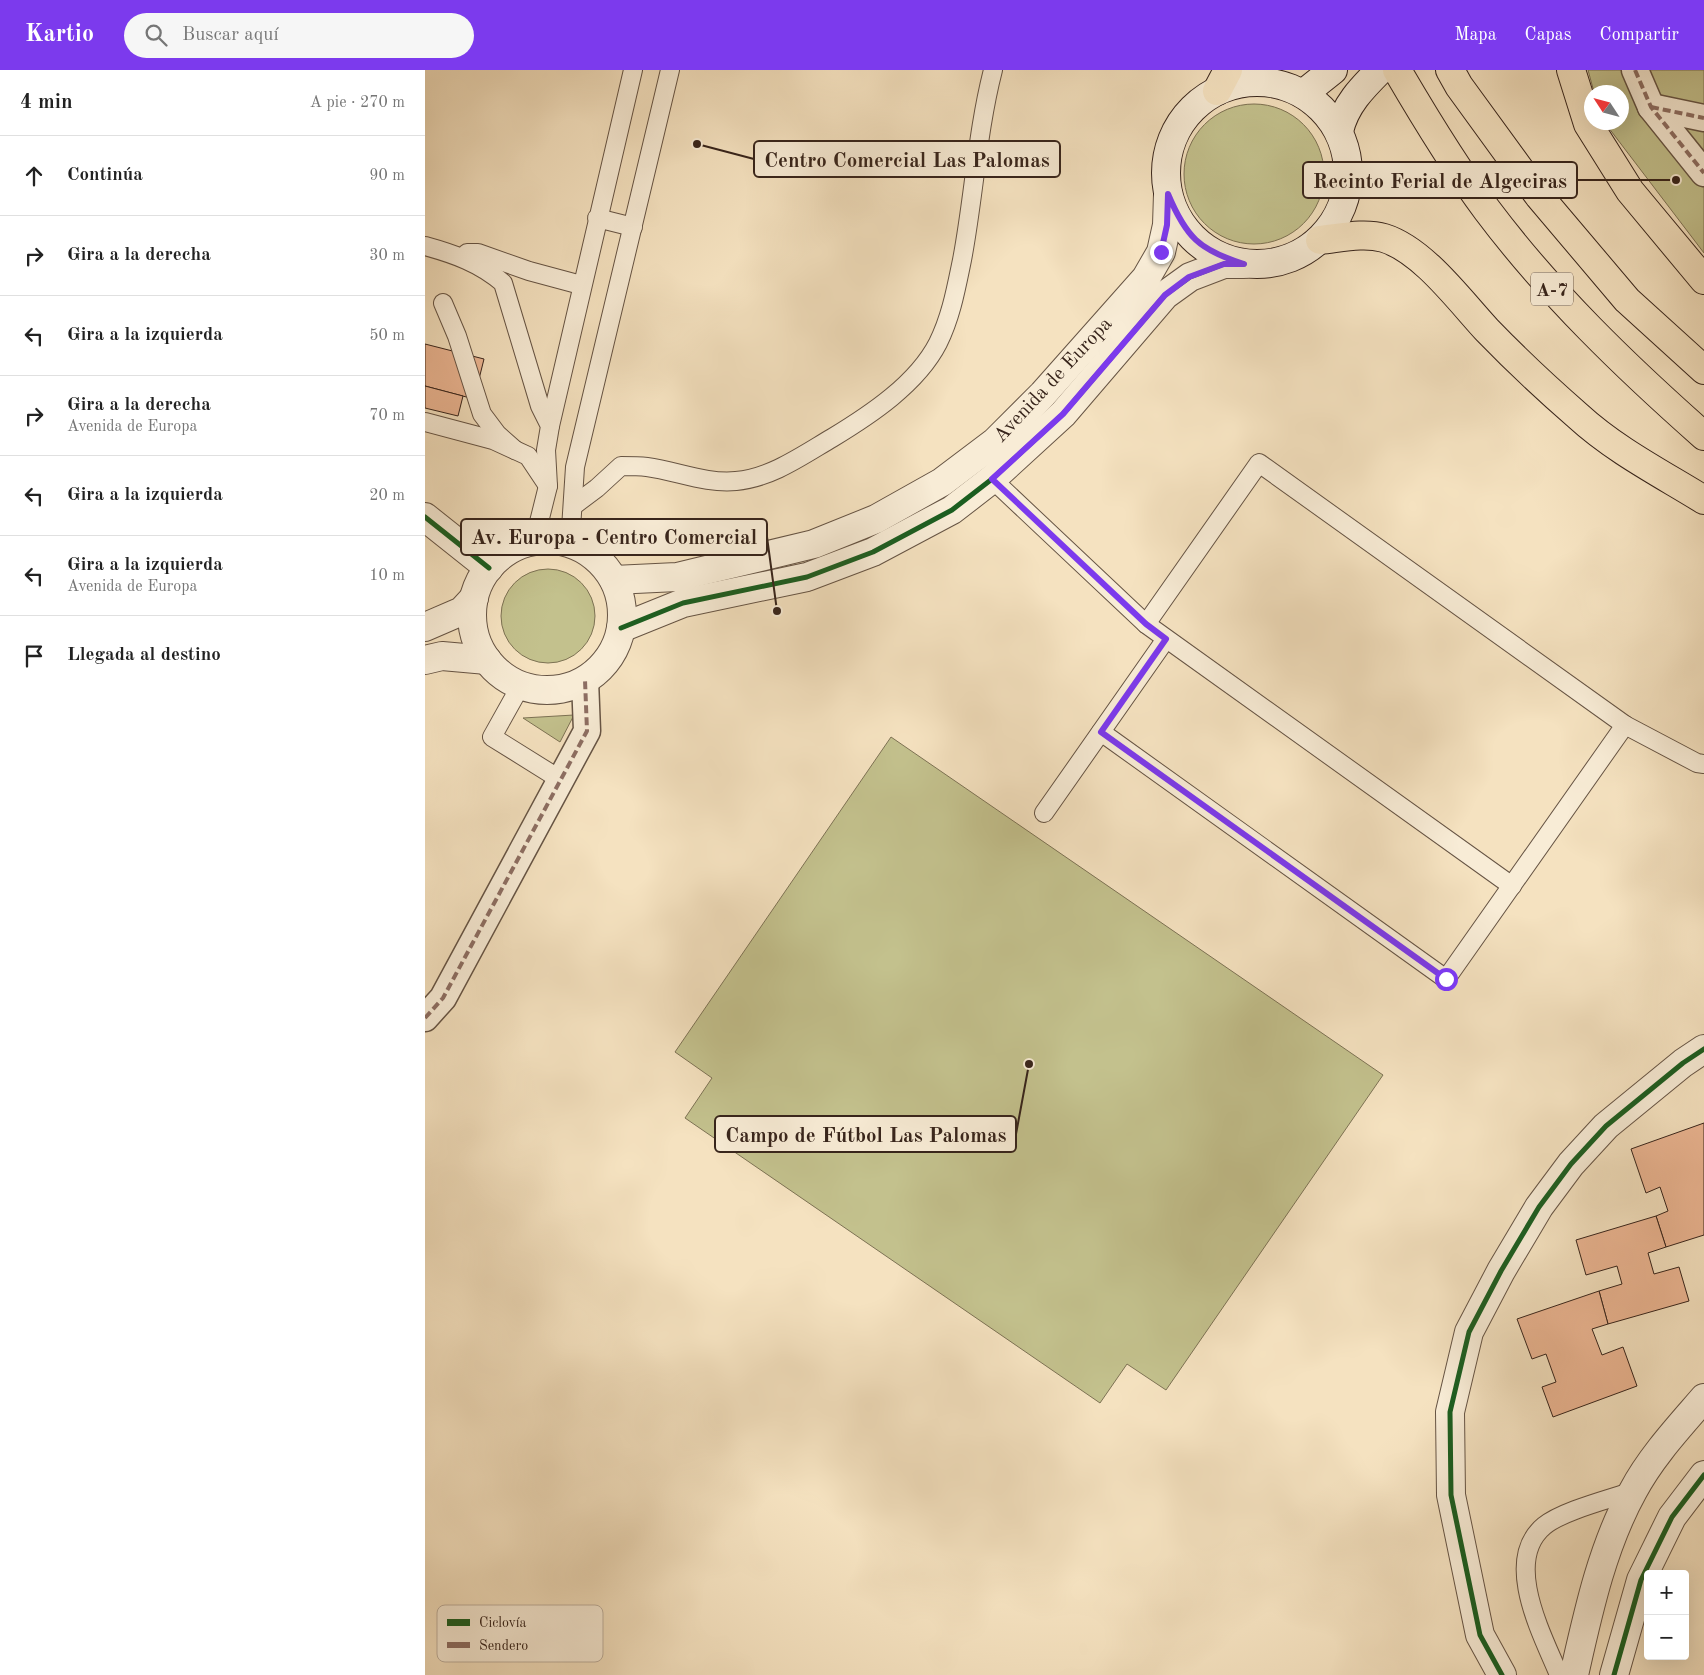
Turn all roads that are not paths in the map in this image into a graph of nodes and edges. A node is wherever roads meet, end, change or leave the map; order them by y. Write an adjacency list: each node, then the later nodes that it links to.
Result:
1 (633, 70): 17 (lane)
2 (671, 70): 18 (lane)
3 (993, 70): 34 (lane)
4 (1333, 70): 11 (street)
5 (1380, 70): 14 (street)
6 (1397, 70): 29 (highway, A-7)
7 (1571, 70): 23 (highway)
8 (1635, 70): 12 (street)
9 (1455, 78): 26 (highway, A-7)
10 (1222, 80): 11 (street); 16 (street)
11 (1303, 94): 14 (street)
12 (1651, 107): 13 (street); 15 (street)
13 (1704, 118)
14 (1339, 131): 19 (street)
15 (1704, 174)
16 (1168, 194): 22 (street); 39 (street, Avenida de Europa)
17 (597, 218): 18 (lane); 24 (lane)
18 (633, 227): 34 (lane)
19 (1320, 240): 22 (street, Avenida de Europa); 33 (highway)
20 (425, 246): 21 (lane)
21 (454, 254): 24 (lane); 28 (lane)
22 (1244, 264): 31 (street, Avenida de Europa)
23 (1704, 280)
24 (581, 285): 28 (lane)
25 (443, 303): 30 (lane)
26 (1704, 370)
27 (425, 422): 30 (lane)
28 (550, 426): 32 (lane)
29 (1704, 436)
30 (515, 450): 32 (lane)
31 (992, 479): 41 (lane); 43 (street, Avenida de Europa)
32 (548, 486): 36 (lane)
33 (1704, 500)
34 (573, 506): 37 (lane)
35 (425, 517): 38 (street)
36 (534, 542): 37 (street); 38 (street)
37 (570, 544): 39 (street)
38 (489, 568): 40 (street)
39 (614, 580): 43 (street)
40 (474, 598): 42 (street); 46 (street)
41 (1146, 624): 44 (lane); 49 (lane)
42 (425, 627)
43 (621, 628): 47 (street)
44 (1166, 639): 50 (lane); 54 (lane)
45 (425, 660): 46 (street)
46 (487, 660): 48 (street)
47 (585, 680): 48 (street); 52 (street)
48 (521, 685): 52 (lane)
49 (1625, 725): 51 (lane); 54 (lane)
50 (1101, 732): 53 (lane); 54 (lane)
51 (1704, 764)
52 (561, 780): 55 (street)
53 (1044, 813)
54 (1512, 886)
55 (425, 1018)
56 (1704, 1048): 60 (street)
57 (1704, 1398): 59 (street)
58 (1704, 1475): 63 (street)
59 (1633, 1490): 61 (lane); 62 (street)
60 (1502, 1675)
61 (1559, 1675)
62 (1574, 1675)
63 (1614, 1675)

